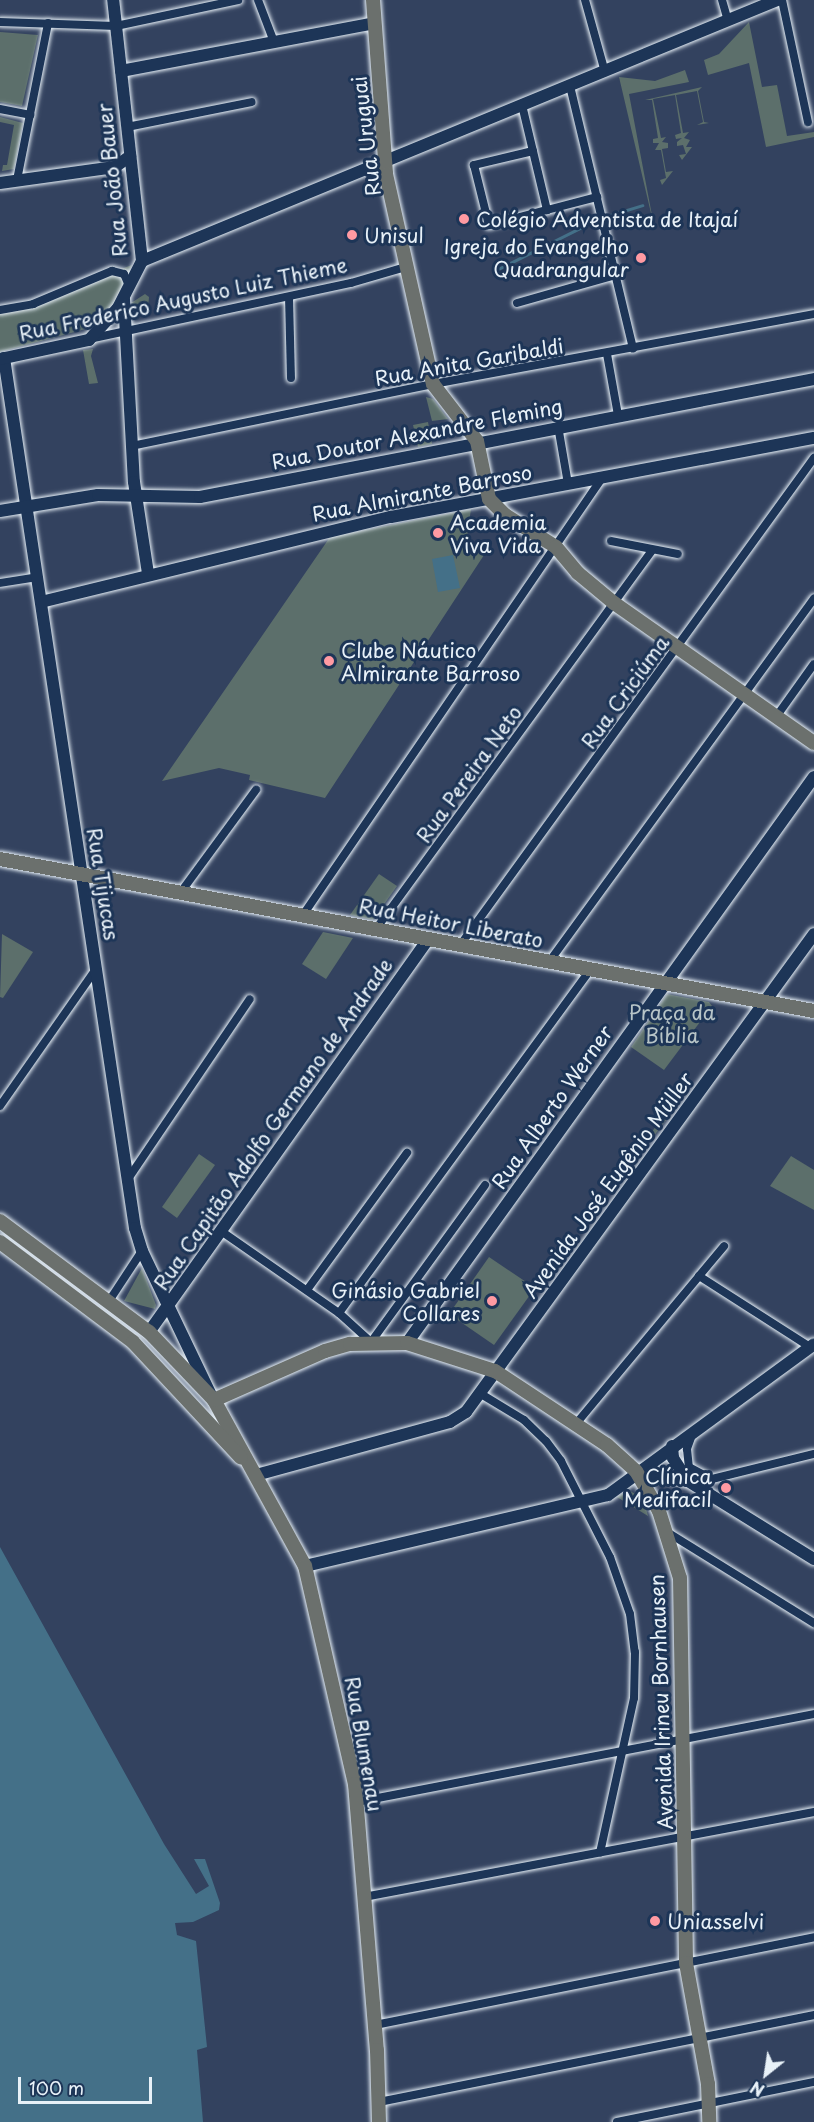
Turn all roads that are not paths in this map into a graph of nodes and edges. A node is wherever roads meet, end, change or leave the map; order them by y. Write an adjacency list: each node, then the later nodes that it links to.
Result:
1 (113, 0): 13 (street, Rua João Bauer)
2 (238, 0): 13 (street)
3 (258, 0): 14 (street)
4 (373, 0): 12 (main road, Rua Uruguai)
5 (585, 0): 16 (street)
6 (722, 0): 9 (street)
7 (777, 0): 9 (street)
8 (782, 0): 22 (street)
9 (728, 21): 16 (street)
10 (0, 22): 11 (street)
11 (48, 23): 13 (street); 21 (street)
12 (375, 23): 14 (street); 26 (main road, Rua Uruguai)
13 (116, 26): 15 (street, Rua João Bauer)
14 (274, 42): 15 (street)
15 (121, 71): 23 (street, Rua João Bauer)
16 (605, 72): 17 (street)
17 (570, 86): 19 (street); 31 (street)
18 (252, 102): 23 (street)
19 (522, 105): 24 (street); 26 (street)
20 (0, 109): 21 (street)
21 (30, 115): 29 (street)
22 (808, 122)
23 (127, 127): 25 (street, Rua João Bauer)
24 (533, 151): 32 (street); 32 (street)
25 (130, 156): 27 (street); 28 (street, Rua João Bauer)
26 (385, 162): 33 (street); 34 (main road, Rua Uruguai)
27 (115, 167): 28 (street); 29 (street)
28 (132, 175): 33 (street, Rua João Bauer)
29 (17, 180): 30 (street)
30 (0, 183)
31 (597, 197): 32 (street); 35 (street)
32 (547, 210)
33 (142, 261): 36 (street, Rua João Bauer)
34 (409, 266): 37 (street, Rua Frederico Augusto Luiz Thieme); 49 (main road, Rua Uruguai)
35 (616, 275): 39 (street); 44 (street)
36 (129, 287): 38 (street, Rua João Bauer); 40 (street)
37 (289, 297): 42 (street, Rua Frederico Augusto Luiz Thieme); 47 (street)
38 (124, 299): 42 (street); 43 (street, Rua João Bauer)
39 (517, 303)
40 (0, 310)
41 (814, 314): 44 (street, Rua Anita Garibaldi)
42 (125, 332): 43 (street, Rua Frederico Augusto Luiz Thieme); 54 (street)
43 (89, 340): 46 (street, Rua Frederico Augusto Luiz Thieme)
44 (633, 349): 45 (street, Rua Anita Garibaldi)
45 (607, 354): 49 (street, Rua Anita Garibaldi); 50 (street)
46 (2, 358): 60 (street, Rua Tijucas)
47 (291, 378)
48 (814, 379): 50 (street, Rua Doutor Alexandre Fleming)
49 (434, 384): 53 (main road, Rua Uruguai); 54 (street, Rua Anita Garibaldi)
50 (618, 415): 51 (street, Rua Doutor Alexandre Fleming)
51 (558, 426): 53 (street, Rua Doutor Alexandre Fleming); 57 (street)
52 (814, 438): 56 (street, Rua Almirante Barroso)
53 (477, 441): 58 (street, Rua Doutor Alexandre Fleming); 59 (main road, Rua Uruguai)
54 (131, 446): 58 (street)
55 (814, 458): 72 (street, Rua Criciúma)
56 (602, 478): 57 (street, Rua Almirante Barroso); 63 (street)
57 (568, 484): 59 (street, Rua Almirante Barroso)
58 (136, 495): 60 (street, Rua Doutor Alexandre Fleming); 66 (street)
59 (489, 499): 63 (main road); 66 (street, Rua Almirante Barroso)
60 (26, 508): 61 (street, Rua Doutor Alexandre Fleming); 67 (street, Rua Tijucas)
61 (0, 511)
62 (611, 541): 64 (street)
63 (556, 546): 71 (main road); 82 (street)
64 (652, 551): 65 (street); 71 (street, Rua Pereira Neto)
65 (678, 554)
66 (148, 574): 70 (street, Rua Almirante Barroso)
67 (37, 577): 68 (street); 70 (street, Rua Tijucas)
68 (0, 584)
69 (814, 598): 74 (street)
70 (41, 602): 80 (street, Rua Tijucas)
71 (614, 603): 72 (main road); 83 (street, Rua Pereira Neto)
72 (679, 645): 74 (main road); 86 (street, Rua Criciúma)
73 (814, 664): 75 (street)
74 (744, 693): 75 (main road); 87 (street)
75 (776, 717): 76 (main road)
76 (814, 743)
77 (814, 777): 90 (street, Rua Alberto Werner)
78 (256, 790): 81 (street)
79 (0, 859): 80 (main road, Rua Heitor Liberato)
80 (81, 874): 81 (main road, Rua Heitor Liberato); 88 (street, Rua Tijucas)
81 (181, 892): 82 (main road, Rua Heitor Liberato)
82 (303, 915): 83 (main road, Rua Heitor Liberato)
83 (376, 929): 85 (main road, Rua Heitor Liberato)
84 (814, 934): 92 (street, Avenida José Eugênio Müller)
85 (429, 938): 86 (main road, Rua Heitor Liberato); 99 (street, Rua Capitão Adolfo Germano de Andrade)
86 (461, 944): 87 (main road, Rua Heitor Liberato)
87 (549, 962): 89 (main road, Rua Heitor Liberato)
88 (96, 969): 94 (street); 96 (street, Rua Tijucas)
89 (590, 970): 90 (main road, Rua Heitor Liberato); 107 (street)
90 (662, 984): 92 (main road, Rua Heitor Liberato); 110 (street, Rua Alberto Werner)
91 (250, 999): 96 (street)
92 (765, 1004): 93 (main road, Rua Heitor Liberato); 112 (street, Avenida José Eugênio Müller)
93 (814, 1011)
94 (0, 1106)
95 (407, 1153): 104 (street)
96 (128, 1180): 102 (street, Rua Tijucas)
97 (485, 1185): 109 (street)
98 (0, 1221): 105 (main road, Rua Blumenau)
99 (220, 1231): 104 (street); 106 (street, Rua Capitão Adolfo Germano de Andrade)
100 (0, 1242): 120 (main road)
101 (724, 1246): 103 (street)
102 (142, 1251): 105 (street); 106 (street, Rua Tijucas)
103 (699, 1276): 111 (street); 115 (street)
104 (307, 1290): 107 (street)
105 (109, 1301): 108 (main road, Rua Blumenau)
106 (168, 1306): 108 (street, Rua Capitão Adolfo Germano de Andrade); 114 (street, Rua Tijucas)
107 (339, 1313): 109 (street)
108 (149, 1332): 114 (main road, Rua Blumenau)
109 (371, 1342): 110 (main road, Avenida Irineu Bornhausen); 114 (main road, Avenida Irineu Bornhausen)
110 (407, 1343): 112 (main road, Avenida Irineu Bornhausen)
111 (812, 1346): 116 (street)
112 (495, 1371): 113 (street, Avenida José Eugênio Müller); 115 (main road, Avenida Irineu Bornhausen)
113 (481, 1394): 120 (street, Avenida José Eugênio Müller); 123 (street)
114 (214, 1400): 120 (main road, Rua Blumenau)
115 (575, 1425): 119 (main road, Avenida Irineu Bornhausen)
116 (693, 1431): 117 (street); 122 (street)
117 (672, 1446): 119 (street); 121 (street)
118 (814, 1454): 122 (street)
119 (636, 1471): 121 (street); 123 (street); 124 (main road, Avenida Irineu Bornhausen)
120 (256, 1475): 126 (main road, Rua Blumenau)
121 (688, 1481): 122 (street)
122 (708, 1484): 125 (street)
123 (582, 1503): 126 (street); 130 (street)
124 (667, 1532): 127 (street); 129 (main road, Avenida Irineu Bornhausen)
125 (814, 1559)
126 (305, 1566): 131 (main road, Rua Blumenau)
127 (814, 1623)
128 (814, 1714): 129 (street)
129 (683, 1742): 130 (street); 133 (main road, Avenida Irineu Bornhausen)
130 (624, 1753): 131 (street); 134 (street)
131 (357, 1802): 135 (main road, Rua Blumenau)
132 (814, 1812): 133 (street)
133 (684, 1836): 134 (street); 137 (main road, Avenida Irineu Bornhausen)
134 (600, 1852): 135 (street)
135 (364, 1898): 139 (main road, Rua Blumenau)
136 (814, 1937): 137 (street)
137 (686, 1963): 139 (street); 140 (main road, Avenida Irineu Bornhausen)
138 (814, 2015): 140 (street)
139 (375, 2025): 142 (main road, Rua Blumenau)
140 (699, 2038): 142 (street); 143 (main road, Avenida Irineu Bornhausen)
141 (814, 2082): 143 (street)
142 (379, 2102): 144 (main road, Rua Blumenau)
143 (710, 2103): 145 (street); 146 (main road, Avenida Irineu Bornhausen)
144 (379, 2122)
145 (617, 2122)
146 (709, 2122)

